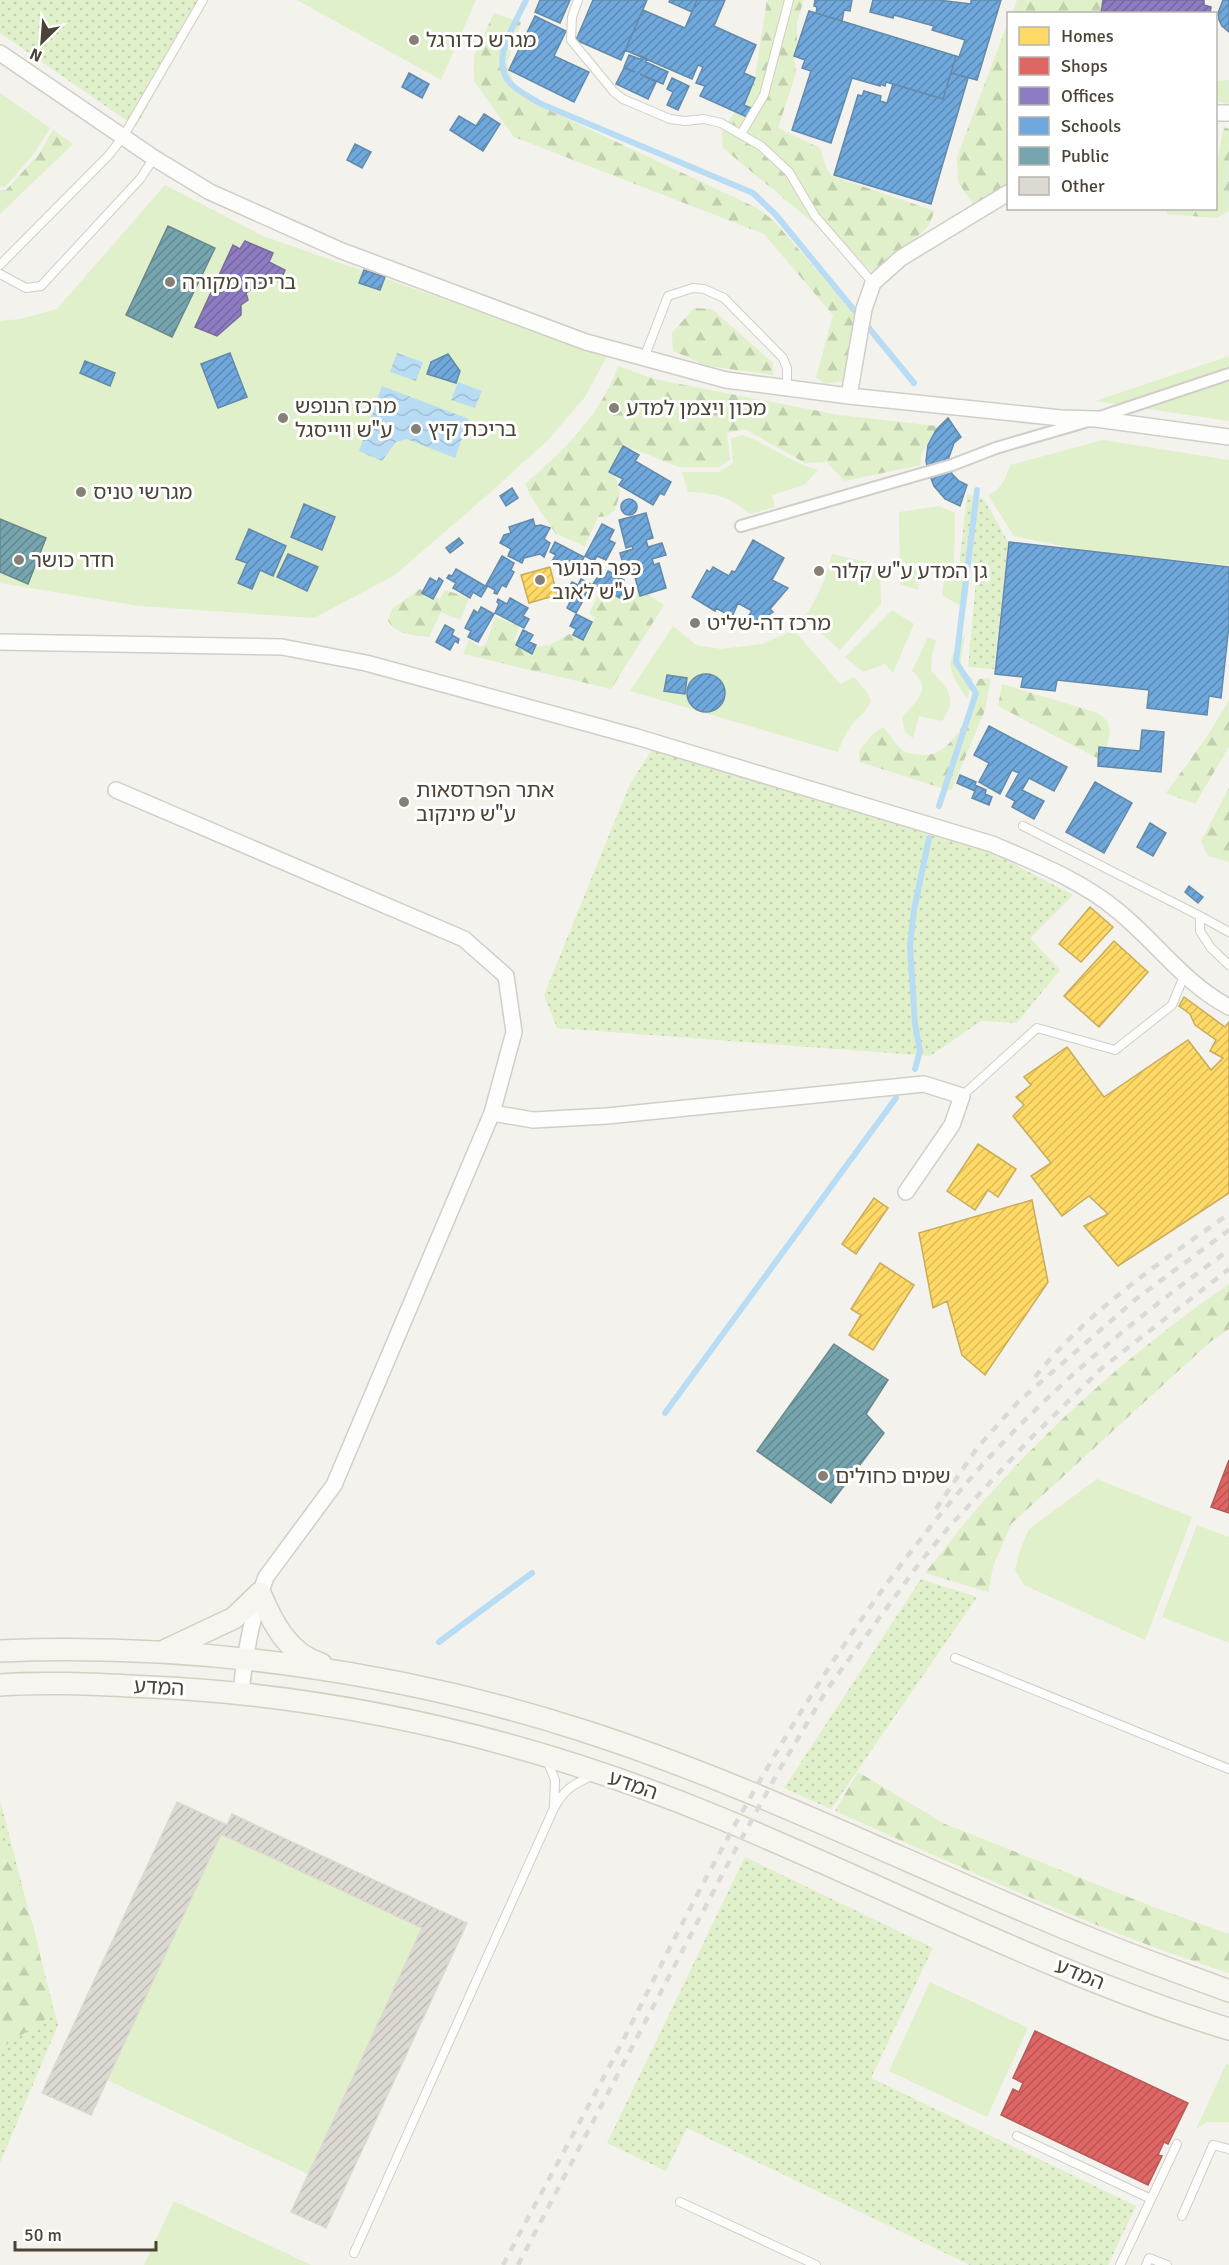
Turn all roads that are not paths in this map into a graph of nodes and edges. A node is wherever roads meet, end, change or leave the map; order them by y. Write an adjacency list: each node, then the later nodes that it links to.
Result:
1 (203, 0): 6 (lane)
2 (578, 0): 5 (lane)
3 (789, 0): 5 (lane)
4 (0, 53): 6 (street)
5 (741, 134): 11 (lane)
6 (123, 137): 7 (street); 9 (lane)
7 (154, 158): 10 (lane); 12 (street)
8 (1007, 194): 11 (street)
9 (0, 265)
10 (0, 274)
11 (873, 283): 15 (street)
12 (644, 358): 14 (street); 14 (lane)
13 (1229, 374): 16 (street)
14 (787, 389): 15 (street)
15 (849, 396): 16 (street)
16 (1096, 419): 17 (street); 18 (street)
17 (1229, 437)
18 (741, 526)
19 (0, 642): 25 (street)
20 (117, 790): 28 (street)
21 (1023, 826): 22 (lane)
22 (1200, 916): 23 (lane); 24 (lane)
23 (1229, 932)
24 (1229, 965)
25 (1184, 976): 26 (street); 27 (lane)
26 (1229, 1007)
27 (962, 1096): 28 (street); 29 (street)
28 (492, 1113): 30 (street)
29 (906, 1192)
30 (260, 1593): 32 (main road); 33 (street); 35 (main road)
31 (0, 1651): 32 (main road, המדע)
32 (164, 1651): 33 (main road, המדע)
33 (245, 1658): 35 (main road, המדע); 37 (street)
34 (955, 1658): 39 (lane)
35 (362, 1677): 42 (main road, המדע)
36 (0, 1685): 37 (main road, המדע)
37 (241, 1692): 38 (main road, המדע)
38 (545, 1756): 40 (main road, המדע); 41 (lane)
39 (1229, 1769)
40 (597, 1773): 41 (lane); 43 (main road, המדע)
41 (554, 1808): 50 (lane)
42 (1229, 1991)
43 (1229, 2030)
44 (1017, 2136): 47 (lane)
45 (1177, 2144): 47 (lane)
46 (1229, 2149): 49 (lane)
47 (1151, 2199): 52 (lane)
48 (680, 2202): 51 (lane)
49 (1182, 2216)
50 (354, 2253)
51 (816, 2265)
52 (1120, 2265)
53 (1146, 2265): 54 (lane)
54 (1167, 2265)

